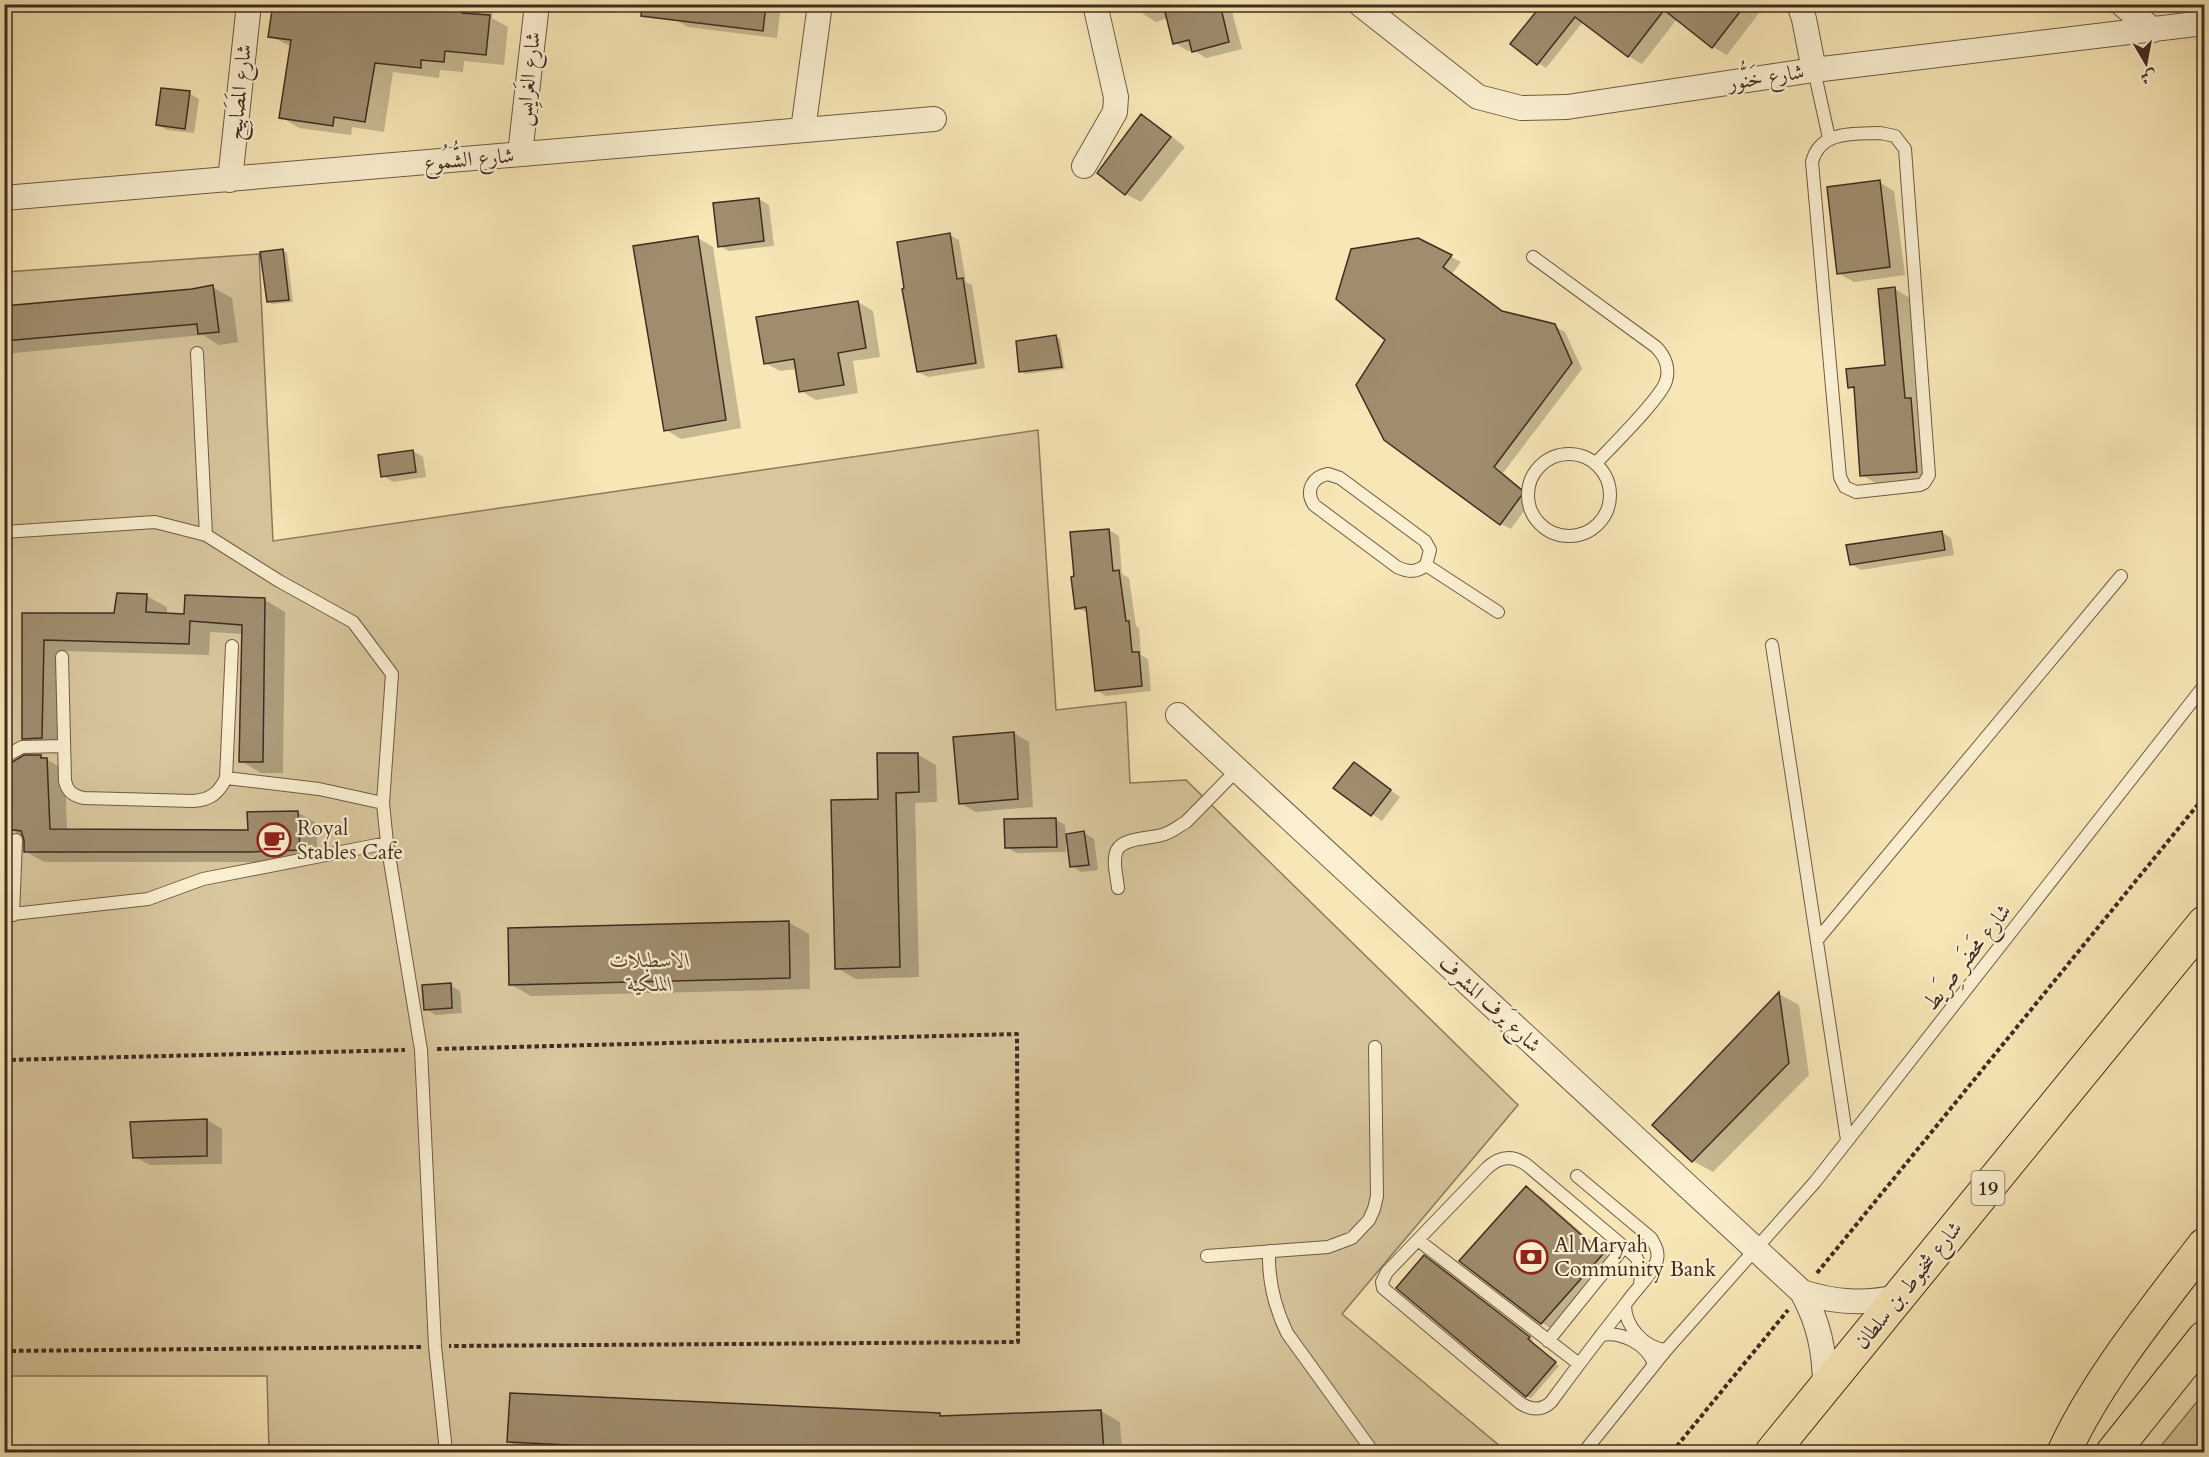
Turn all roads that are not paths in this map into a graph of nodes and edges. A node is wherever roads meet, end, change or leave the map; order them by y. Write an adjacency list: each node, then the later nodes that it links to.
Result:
1 (249, 4): 16 (street, شارع المَصَابِيح)
2 (537, 4): 14 (street, شارع الغَرايِس)
3 (820, 4): 12 (street)
4 (1095, 4): 15 (street)
5 (1360, 4): 10 (street, شارع خَنُّور)
6 (1799, 4): 10 (street)
7 (2122, 4): 9 (street)
8 (2205, 23): 9 (street, شارع خَنُّور)
9 (2153, 30): 10 (street, شارع خَنُّور)
10 (1814, 70): 13 (lane)
11 (934, 119): 12 (street, شارع الشُّمُوع)
12 (803, 130): 14 (street, شارع الشُّمُوع)
13 (1829, 138): 13 (lane)
14 (520, 154): 16 (street, شارع الشُّمُوع)
15 (1084, 166)
16 (230, 180): 17 (street, شارع الشُّمُوع)
17 (4, 198)
18 (1533, 257): 20 (lane)
19 (197, 353): 22 (lane)
20 (1596, 463): 20 (lane)
21 (4, 532): 22 (lane)
22 (206, 535): 35 (lane)
23 (1426, 565): 23 (lane); 25 (lane)
24 (2121, 576): 41 (lane)
25 (1498, 612)
26 (1772, 645): 41 (lane)
27 (232, 646): 34 (lane)
28 (62, 657): 31 (lane)
29 (2205, 686): 43 (lane, شارع مَحضَر صِرَيط)
30 (1178, 715): 33 (street, شارع يَرف المشرف)
31 (64, 746): 32 (lane); 34 (lane)
32 (4, 757)
33 (1237, 770): 38 (lane); 48 (street, شارع يَرف المشرف)
34 (226, 778): 35 (lane)
35 (383, 803): 37 (lane)
36 (16, 840): 39 (lane)
37 (387, 843): 39 (lane); 62 (lane)
38 (1118, 888)
39 (9, 915)
40 (2205, 923): 53 (main road, شارع شخبوط بن سلطان / 19)
41 (1817, 940): 43 (lane)
42 (1375, 1047): 49 (lane)
43 (1848, 1140): 48 (lane, شارع مَحضَر صِرَيط)
44 (1576, 1176): 51 (lane)
45 (1418, 1240): 47 (lane); 57 (lane); 59 (lane)
46 (2205, 1245): 66 (main road)
47 (1624, 1246): 51 (lane); 57 (lane)
48 (1757, 1249): 52 (street, شارع يَرف المشرف); 58 (lane, شارع مَحضَر صِرَيط)
49 (1269, 1251): 50 (lane); 63 (lane)
50 (1207, 1256)
51 (1640, 1284): 54 (lane)
52 (1802, 1292): 53 (street, شارع يَرف المشرف); 61 (street, شارع يَرف المشرف)
53 (1899, 1297): 61 (main road, شارع شخبوط بن سلطان / 19)
54 (1625, 1305): 55 (lane); 58 (lane)
55 (1601, 1335): 59 (lane); 60 (lane)
56 (2205, 1338): 67 (main road)
57 (1548, 1341): 59 (lane)
58 (1666, 1350): 60 (lane, شارع مَحضَر صِرَيط)
59 (1578, 1364)
60 (1654, 1365): 64 (lane, شارع مَحضَر صِرَيط)
61 (1825, 1388): 65 (main road, شارع شخبوط بن سلطان / 19)
62 (446, 1452)
63 (1373, 1452)
64 (1584, 1452)
65 (1772, 1452)
66 (2064, 1452)
67 (2113, 1452)

